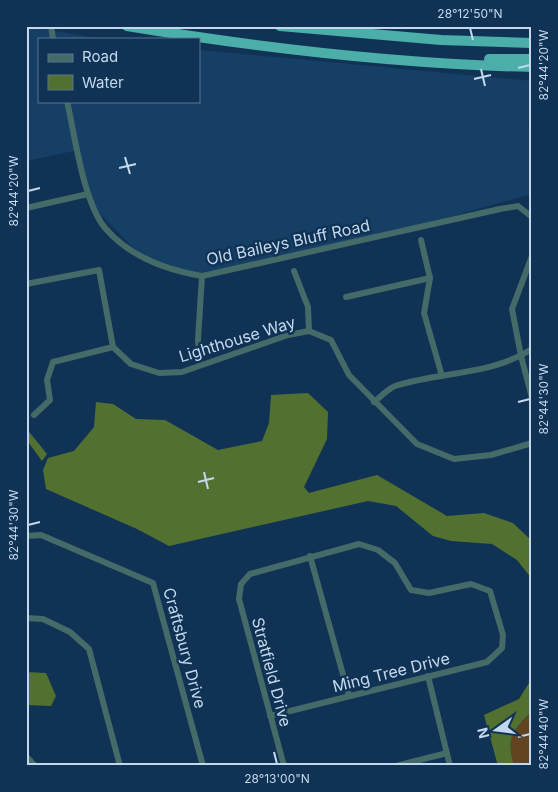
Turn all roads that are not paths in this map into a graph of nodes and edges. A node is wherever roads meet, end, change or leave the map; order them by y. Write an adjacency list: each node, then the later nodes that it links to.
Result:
1 (127, 26): 6 (highway)
2 (280, 26): 3 (highway)
3 (309, 28): 4 (highway)
4 (532, 43)
5 (532, 59): 6 (highway)
6 (458, 64): 7 (highway)
7 (532, 66)
8 (67, 102): 9 (street, Old Baileys Bluff Road)
9 (88, 194): 10 (street); 15 (street, Old Baileys Bluff Road)
10 (26, 208)
11 (530, 215): 15 (street, Old Baileys Bluff Road)
12 (420, 240): 16 (street)
13 (532, 256): 22 (street)
14 (294, 271): 19 (street)
15 (202, 276): 23 (street)
16 (430, 278): 18 (street); 24 (street)
17 (26, 284): 20 (street)
18 (346, 297)
19 (309, 331): 23 (street, Lighthouse Way); 26 (street, Lighthouse Way)
20 (113, 347): 23 (street, Lighthouse Way); 27 (street)
21 (532, 349): 22 (street)
22 (521, 356): 24 (street); 25 (street)
23 (200, 365)
24 (442, 376): 26 (street)
25 (532, 398)
26 (374, 402): 28 (street, Lighthouse Way)
27 (34, 414)
28 (532, 443)
29 (26, 536): 39 (street, Craftsbury Drive)
30 (310, 556): 32 (street, Ming Tree Drive); 33 (street); 34 (street, Stratfield Drive)
31 (26, 618): 38 (street)
32 (428, 676): 33 (street, Ming Tree Drive); 35 (street)
33 (349, 696): 34 (street, Ming Tree Drive)
34 (270, 716): 40 (street, Stratfield Drive)
35 (447, 753): 41 (street); 42 (street)
36 (26, 756): 37 (street)
37 (35, 766)
38 (120, 766)
39 (203, 766)
40 (284, 766)
41 (396, 766)
42 (450, 766)

